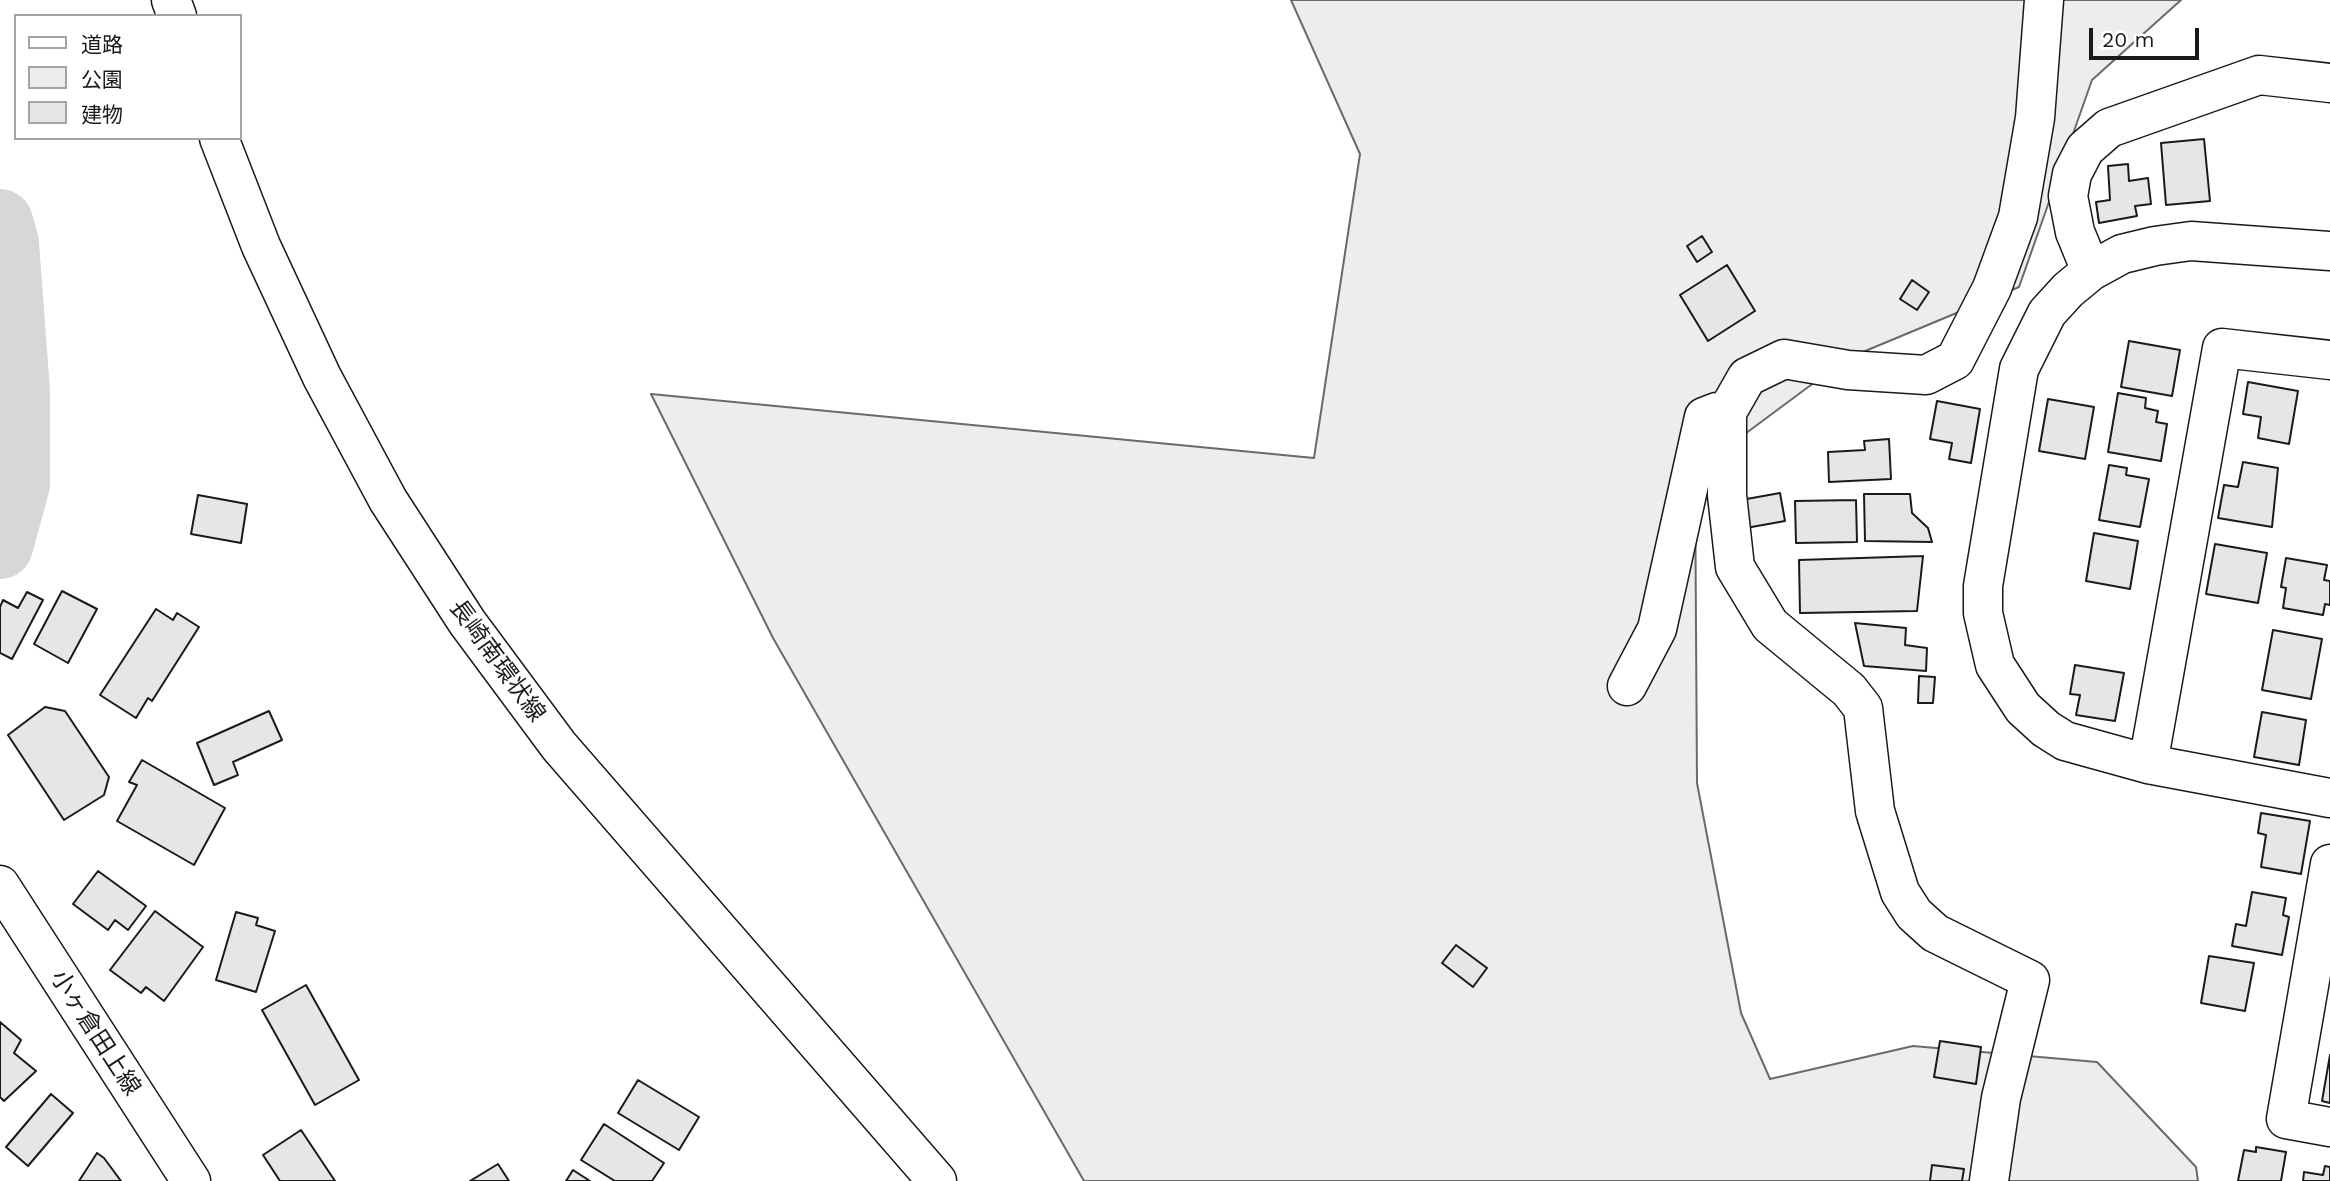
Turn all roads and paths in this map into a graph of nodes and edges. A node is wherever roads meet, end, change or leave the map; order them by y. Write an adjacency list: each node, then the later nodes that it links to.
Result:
1 (2044, 0): 7 (main road)
2 (2330, 83): 5 (main road)
3 (220, 140): 13 (main road, 長崎南環状線)
4 (2330, 251): 5 (main road)
5 (2091, 271): 9 (main road)
6 (2330, 360): 9 (main road)
7 (1727, 412): 8 (main road); 18 (main road)
8 (1627, 686)
9 (2148, 764): 10 (main road)
10 (2330, 798)
11 (2330, 864): 14 (main road)
12 (0, 885): 15 (main road, 小ヶ倉田上線)
13 (879, 1115): 16 (main road); 17 (main road)
14 (2330, 1127)
15 (191, 1181)
16 (920, 1181)
17 (937, 1181)
18 (1989, 1181)

